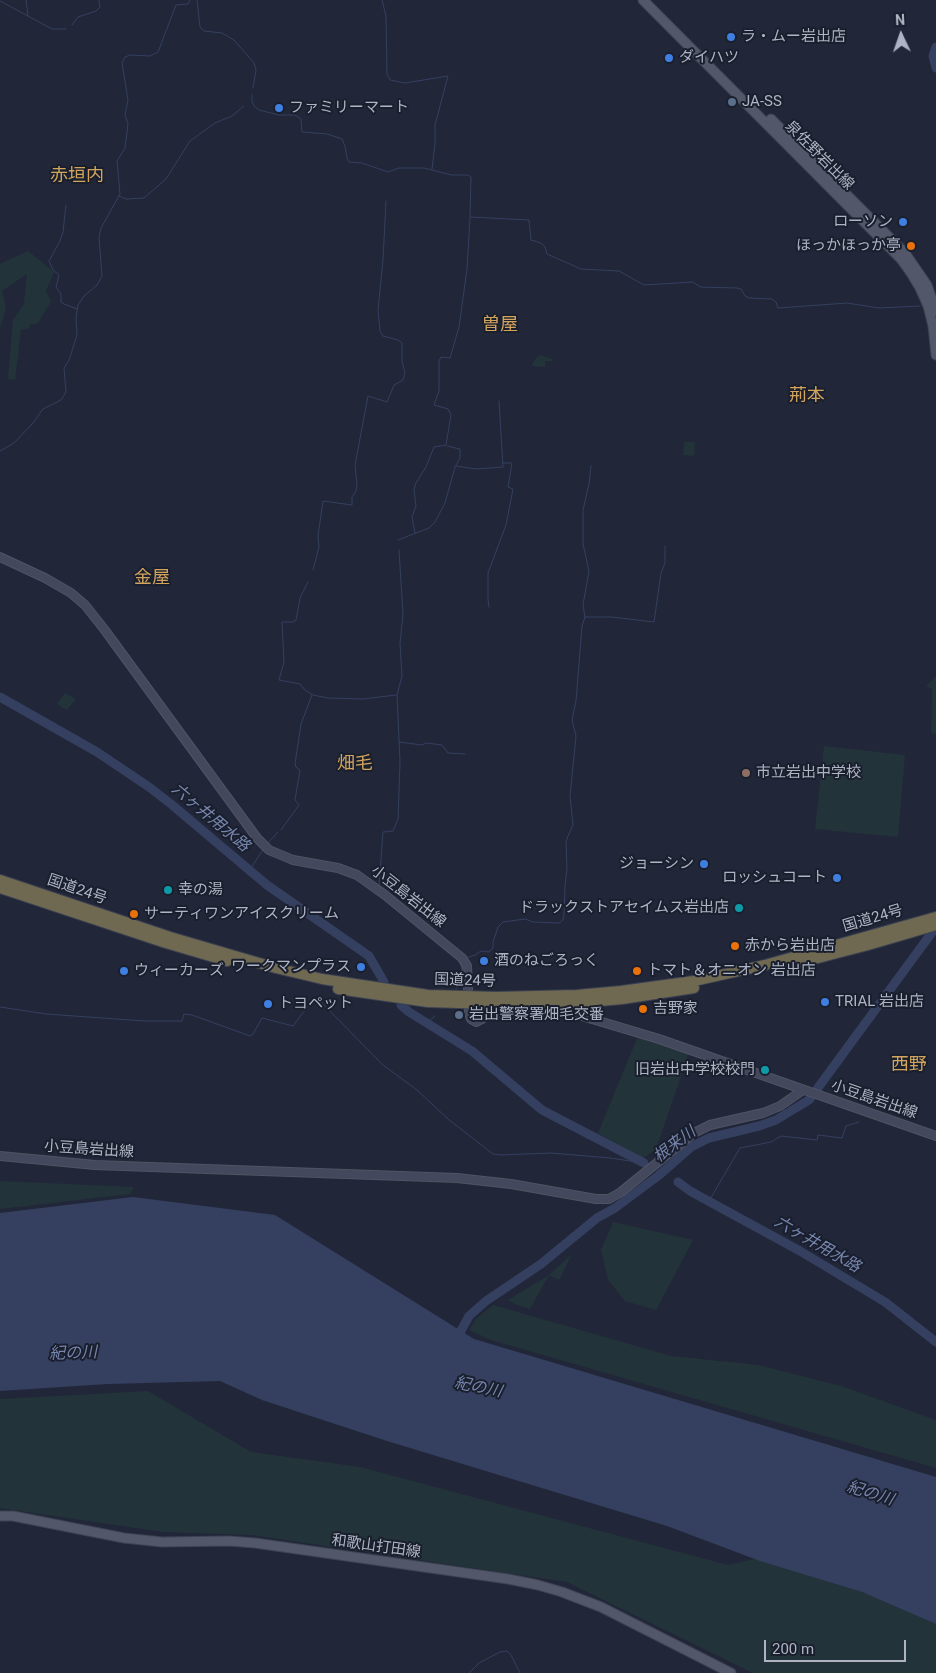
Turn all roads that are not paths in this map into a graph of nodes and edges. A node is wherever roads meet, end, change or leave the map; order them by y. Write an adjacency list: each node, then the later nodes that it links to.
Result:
1 (643, 0): 4 (main road, 泉佐野岩出線)
2 (652, 0): 3 (main road, 泉佐野岩出線)
3 (936, 311)
4 (936, 356)
5 (0, 557): 9 (main road, 小豆島岩出線)
6 (0, 880): 9 (highway, 国道24号)
7 (0, 888): 9 (highway, 国道24号)
8 (934, 920): 9 (highway, 国道24号); 9 (highway, 国道24号)
9 (469, 1000): 10 (main road, 小豆島岩出線)
10 (805, 1091): 11 (main road, 小豆島岩出線); 12 (main road, 小豆島岩出線)
11 (936, 1136)
12 (0, 1156)
13 (0, 1516): 14 (main road, 和歌山打田線)
14 (731, 1673)

